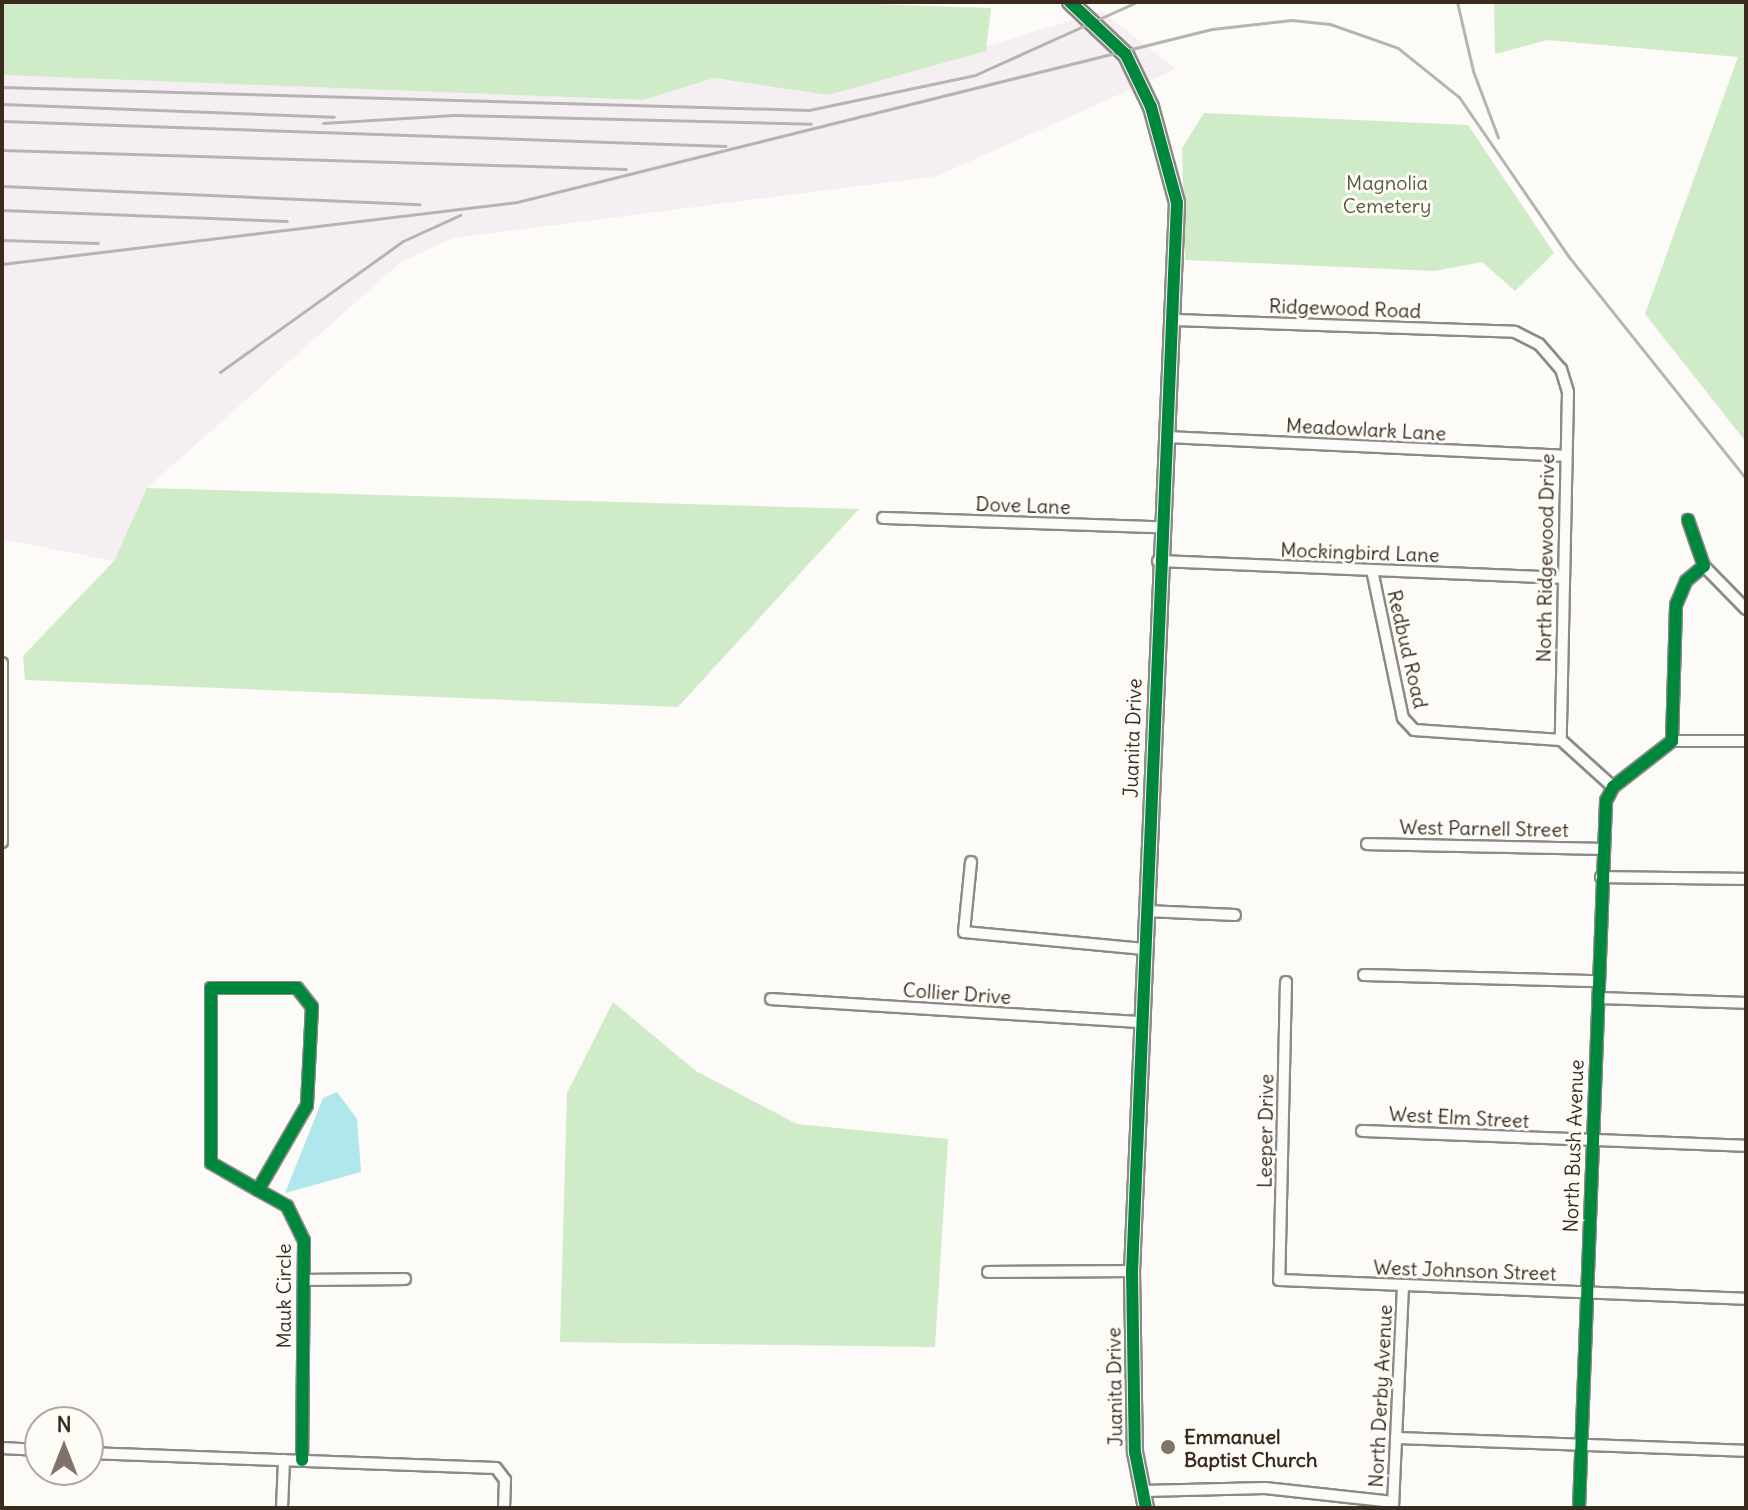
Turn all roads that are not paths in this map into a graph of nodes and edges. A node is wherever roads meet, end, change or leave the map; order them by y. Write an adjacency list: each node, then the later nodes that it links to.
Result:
1 (1070, 2): 2 (street, Juanita Drive)
2 (1175, 320): 3 (street, Ridgewood Road); 4 (street, Juanita Drive)
3 (1515, 332): 5 (street, North Ridgewood Drive)
4 (1166, 437): 5 (street, Meadowlark Lane); 8 (street, Juanita Drive)
5 (1565, 456): 12 (street, North Ridgewood Drive)
6 (883, 518): 8 (street, Dove Lane)
7 (1688, 520): 10 (street)
8 (1161, 527): 9 (street, Juanita Drive)
9 (1158, 561): 11 (street, Mockingbird Lane); 25 (street, Juanita Drive)
10 (1704, 566): 13 (street); 16 (street)
11 (1372, 570): 12 (street, Mockingbird Lane); 15 (street, Redbud Road)
12 (1560, 578): 15 (street, North Ridgewood Drive)
13 (1746, 609)
14 (2, 663): 19 (street)
15 (1561, 740): 18 (street)
16 (1672, 741): 17 (street); 18 (street)
17 (1746, 741)
18 (1613, 787): 21 (street, North Bush Avenue)
19 (2, 842)
20 (1367, 844): 21 (street, West Parnell Street)
21 (1601, 849): 23 (street, North Bush Avenue)
22 (971, 862): 27 (street)
23 (1601, 877): 24 (street); 29 (street, North Bush Avenue)
24 (1746, 879)
25 (1146, 911): 26 (street); 27 (street, Juanita Drive)
26 (1235, 915)
27 (1144, 949): 34 (street, Juanita Drive)
28 (1364, 975): 29 (street)
29 (1599, 981): 31 (street, North Bush Avenue)
30 (1286, 982): 43 (street, Leeper Drive)
31 (1599, 998): 33 (street); 36 (street, North Bush Avenue)
32 (771, 999): 34 (street, Collier Drive)
33 (1746, 1003)
34 (1141, 1022): 39 (street, Juanita Drive)
35 (1362, 1131): 36 (street, West Elm Street)
36 (1594, 1141): 37 (street, West Elm Street); 45 (street, North Bush Avenue)
37 (1746, 1146)
38 (258, 1190): 38 (street, Mauk Circle); 42 (street, Mauk Circle)
39 (1132, 1271): 40 (street); 55 (street, Juanita Drive)
40 (988, 1272)
41 (405, 1279): 42 (street)
42 (304, 1280): 54 (street, Mauk Circle)
43 (1279, 1280): 44 (street, West Johnson Street)
44 (1403, 1287): 45 (street, West Johnson Street); 47 (street, North Derby Avenue)
45 (1587, 1292): 46 (street, West Johnson Street); 48 (street, North Bush Avenue)
46 (1746, 1299)
47 (1396, 1438): 48 (street); 56 (street, North Derby Avenue)
48 (1581, 1444): 51 (street); 60 (street, North Bush Avenue)
49 (2, 1448): 50 (street)
50 (24, 1449)
51 (1746, 1451)
52 (104, 1454): 53 (street)
53 (284, 1460): 54 (street); 57 (street)
54 (302, 1460): 58 (street)
55 (1144, 1491): 56 (street); 59 (street, Juanita Drive)
56 (1393, 1505)
57 (282, 1508)
58 (504, 1508)
59 (1146, 1508)
60 (1579, 1508)

